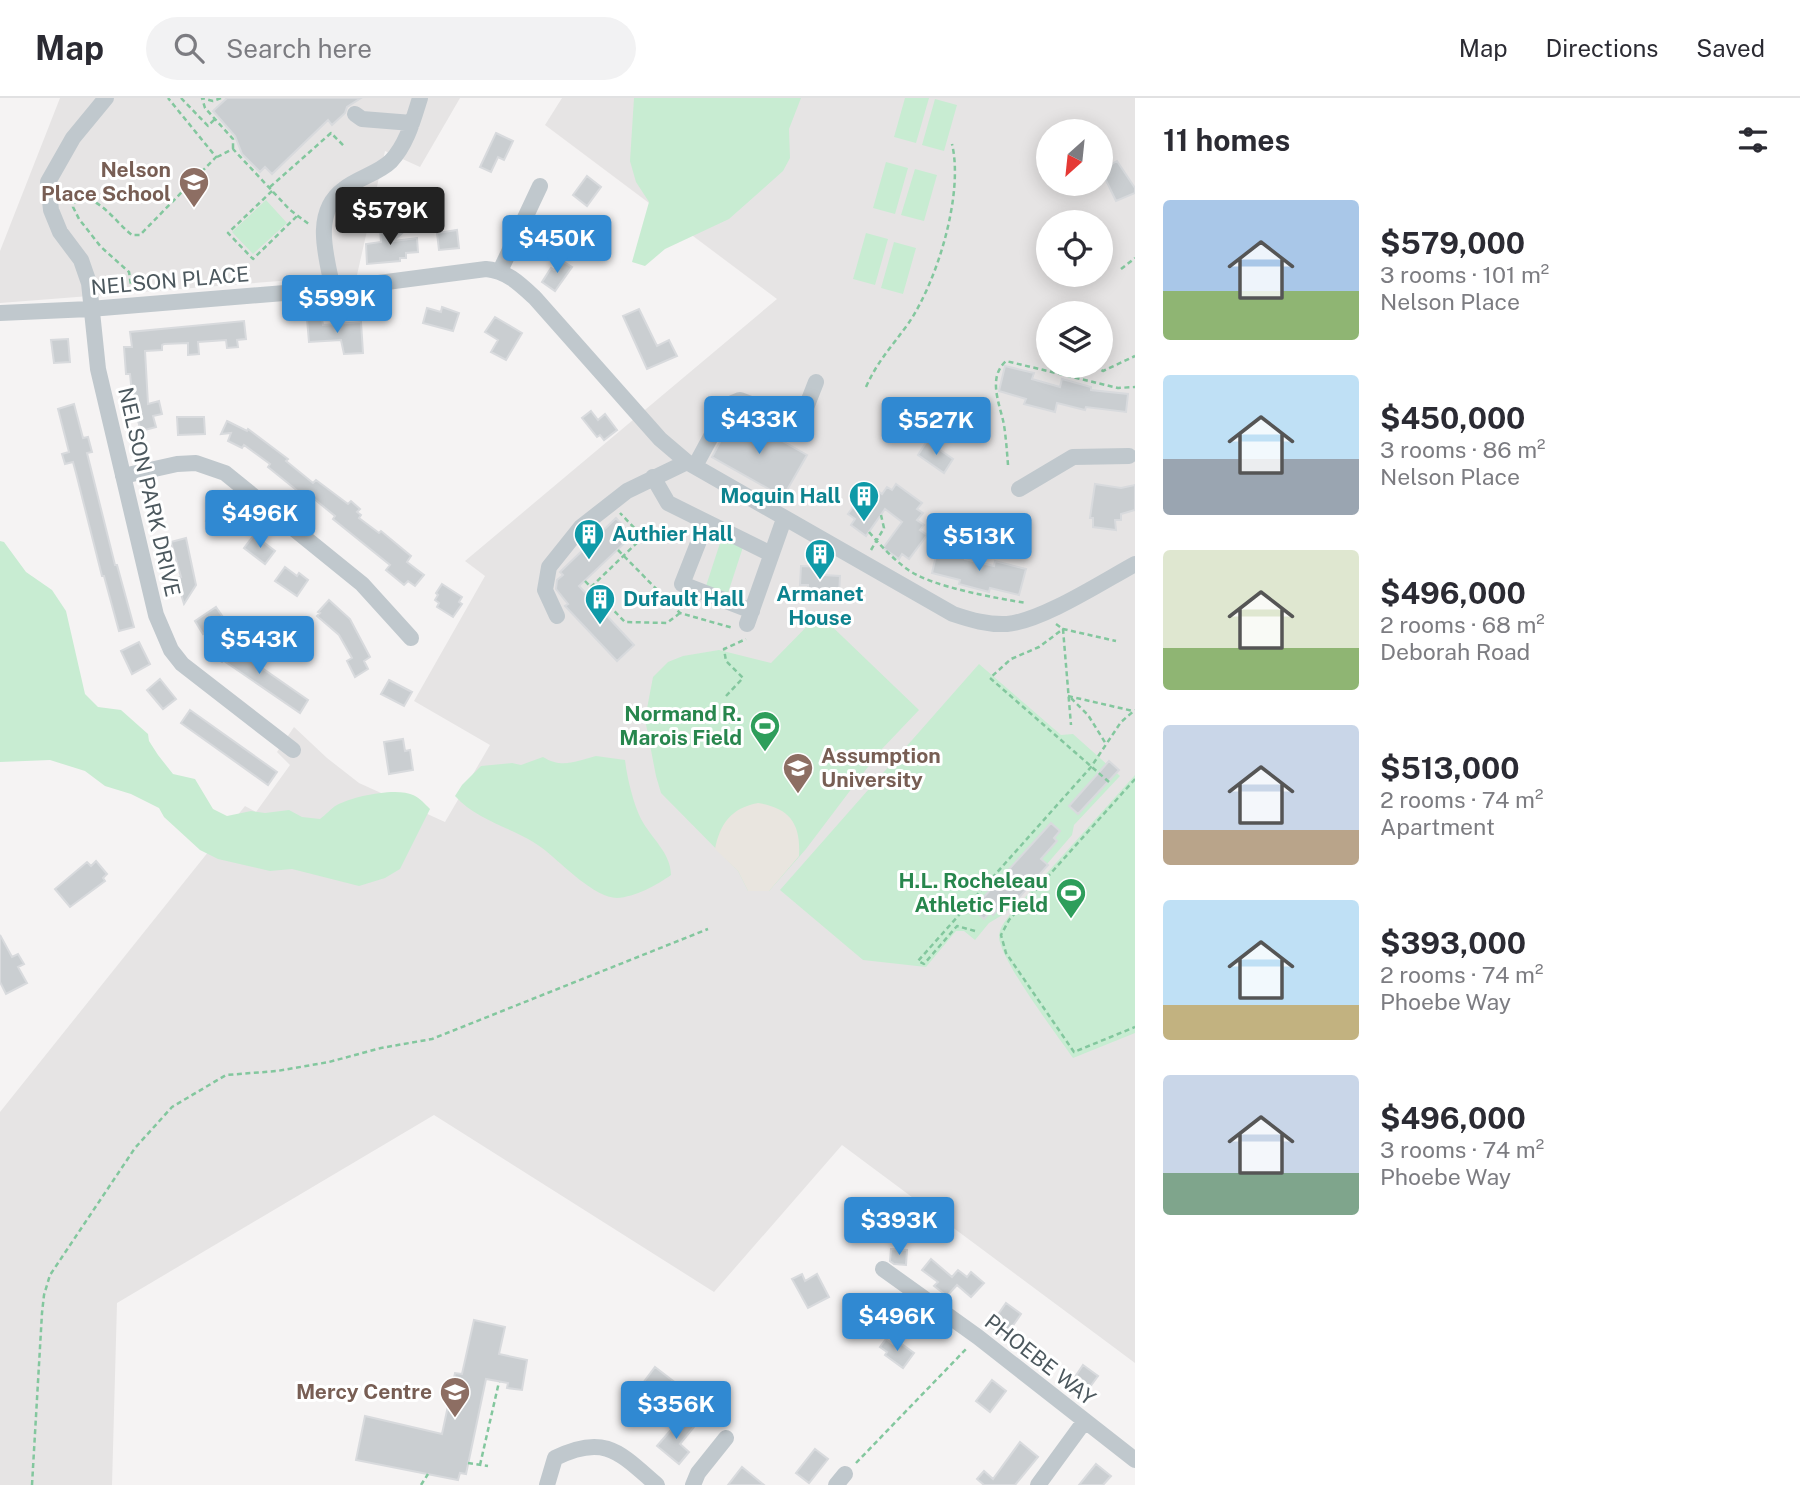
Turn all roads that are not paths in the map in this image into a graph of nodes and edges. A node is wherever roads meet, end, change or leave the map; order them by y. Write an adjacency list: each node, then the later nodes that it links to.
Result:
1 (106, 98): 8 (street, NELSON PARK DRIVE)
2 (420, 98): 4 (street)
3 (355, 114): 4 (street)
4 (411, 123): 7 (street)
5 (540, 186): 6 (street)
6 (500, 271): 7 (street, NELSON PLACE); 12 (street)
7 (333, 289): 8 (street, NELSON PLACE)
8 (90, 309): 9 (street, NELSON PLACE); 13 (street, NELSON PARK DRIVE)
9 (0, 313)
10 (816, 383): 12 (street)
11 (1129, 456): 15 (street)
12 (691, 464): 14 (street); 16 (street)
13 (123, 476): 21 (street); 22 (street, NELSON PARK DRIVE)
14 (653, 477): 17 (street); 20 (street)
15 (1019, 489)
16 (784, 519): 18 (street); 19 (street)
17 (706, 523): 18 (street); 18 (street)
18 (771, 554)
19 (1135, 564)
20 (558, 616)
21 (411, 638)
22 (293, 750)
23 (883, 1269): 24 (street, PHOEBE WAY)
24 (1084, 1422): 26 (street, PHOEBE WAY); 30 (street)
25 (726, 1437): 29 (street)
26 (1135, 1460)
27 (547, 1485): 28 (street)
28 (657, 1485)
29 (693, 1485)
30 (1038, 1485)

